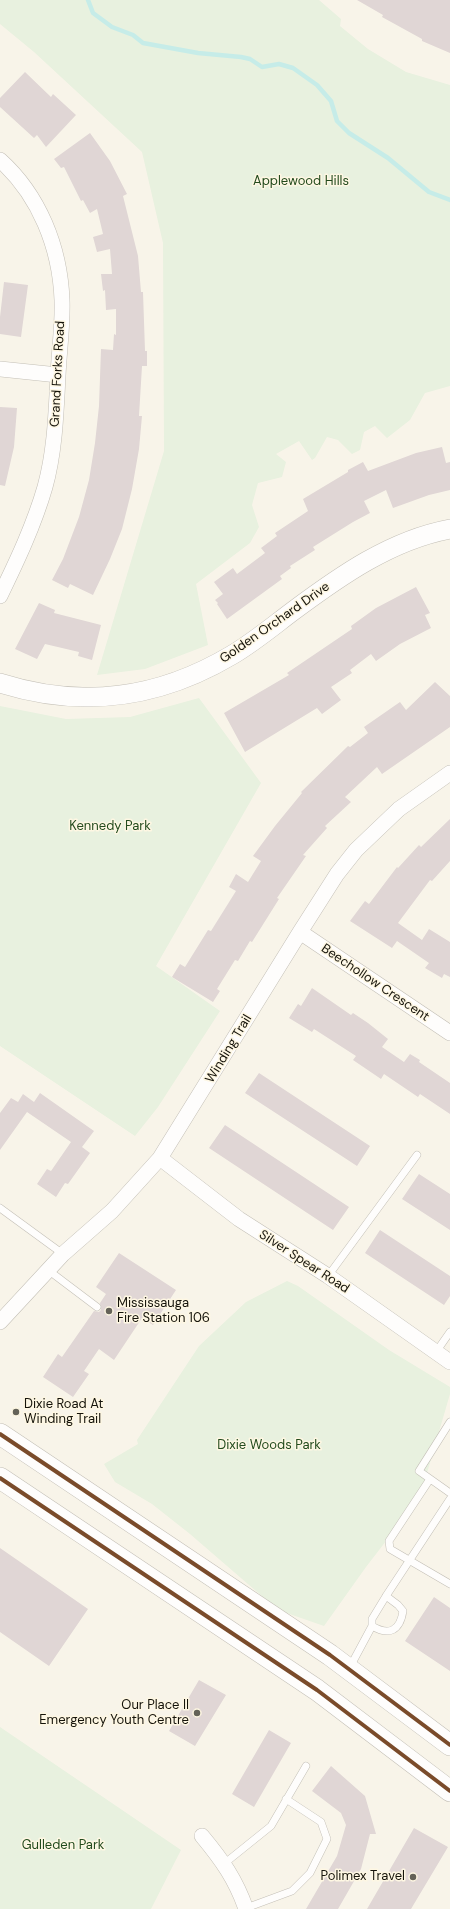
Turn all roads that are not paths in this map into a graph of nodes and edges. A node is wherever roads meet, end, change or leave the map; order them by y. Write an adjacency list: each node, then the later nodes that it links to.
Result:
1 (0, 160): 3 (street, Grand Forks Road)
2 (0, 369): 3 (street)
3 (58, 375): 5 (street, Grand Forks Road)
4 (450, 529): 6 (street, Golden Orchard Drive)
5 (0, 596)
6 (0, 683)
7 (450, 773): 8 (street, Winding Trail)
8 (300, 932): 9 (street, Beechollow Crescent); 11 (street, Winding Trail)
9 (450, 1034)
10 (417, 1155): 15 (lane)
11 (160, 1158): 13 (street, Winding Trail); 15 (street, Silver Spear Road)
12 (0, 1208): 13 (lane)
13 (62, 1254): 14 (street, Winding Trail)
14 (48, 1270): 16 (lane); 17 (street, Winding Trail)
15 (328, 1276): 19 (street, Silver Spear Road)
16 (97, 1307)
17 (0, 1322)
18 (450, 1332): 19 (lane)
19 (436, 1352): 20 (street, Silver Spear Road)
20 (450, 1362)
21 (450, 1422): 24 (lane)
22 (0, 1434): 31 (main road)
23 (0, 1478): 34 (main road)
24 (430, 1479): 25 (lane); 27 (lane)
25 (450, 1492)
26 (450, 1499): 27 (lane)
27 (409, 1560): 28 (lane); 29 (lane)
28 (450, 1584)
29 (386, 1596): 30 (lane); 30 (lane)
30 (372, 1626): 31 (lane)
31 (349, 1669): 32 (main road)
32 (450, 1745)
33 (306, 1766): 35 (lane)
34 (450, 1791)
35 (286, 1799): 37 (lane); 38 (lane)
36 (202, 1836): 37 (street)
37 (225, 1863): 38 (street)
38 (246, 1909)

